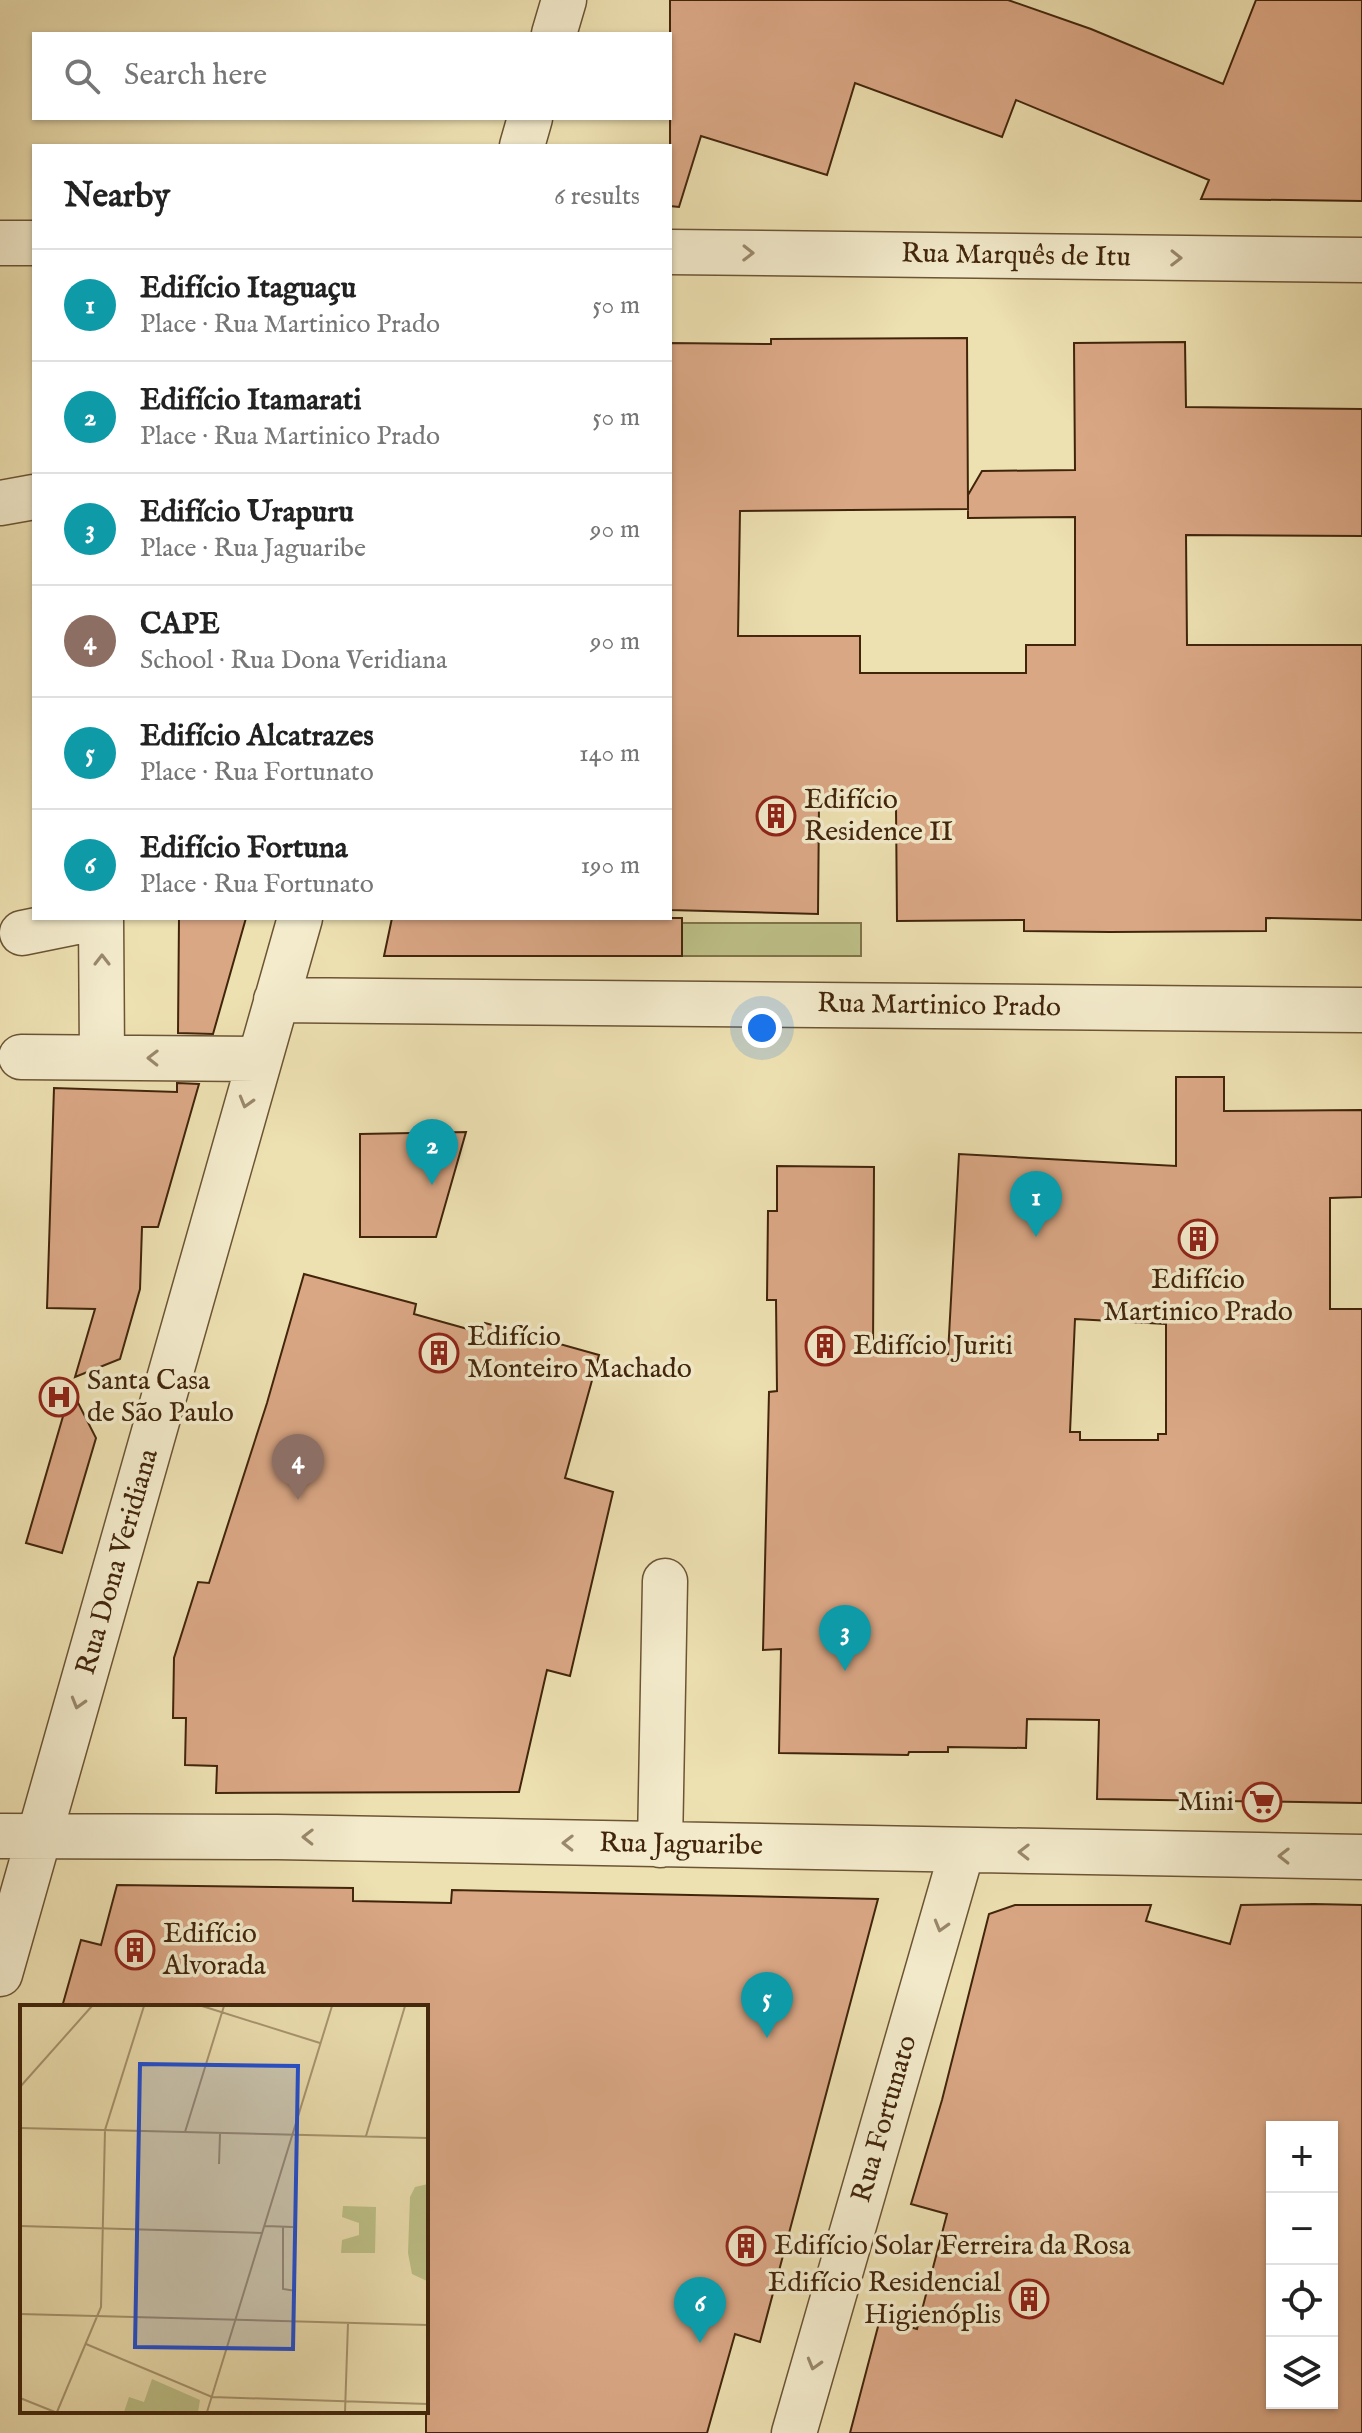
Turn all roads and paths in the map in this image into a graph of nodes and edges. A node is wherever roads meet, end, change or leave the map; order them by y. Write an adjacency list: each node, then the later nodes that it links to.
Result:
1 (564, 0): 2 (street)
2 (555, 32)
3 (529, 120): 4 (street)
4 (523, 144)
5 (0, 243): 6 (street)
6 (32, 243)
7 (672, 252): 8 (street, Rua Marquês de Itu, one-way to 8)
8 (1362, 260)
9 (32, 497): 10 (street)
10 (0, 503)
11 (89, 920): 14 (street)
12 (99, 920): 18 (street, one-way to 12)
13 (299, 920): 15 (street, Rua Dona Veridiana)
14 (22, 933)
15 (276, 1000): 16 (street, Rua Martinico Prado); 19 (street, Rua Dona Veridiana)
16 (1362, 1010)
17 (21, 1057): 18 (street)
18 (102, 1057): 19 (street, one-way to 18)
19 (259, 1059): 21 (street, Rua Dona Veridiana, one-way to 21)
20 (665, 1581): 22 (street)
21 (20, 1836): 22 (street, Rua Jaguaribe, one-way to 21); 25 (street, Rua Dona Veridiana)
22 (660, 1845): 23 (street, Rua Jaguaribe)
23 (962, 1851): 24 (street, Rua Jaguaribe, one-way to 23); 26 (street, Rua Fortunato, one-way to 26)
24 (1362, 1857)
25 (0, 1974)
26 (794, 2433)

